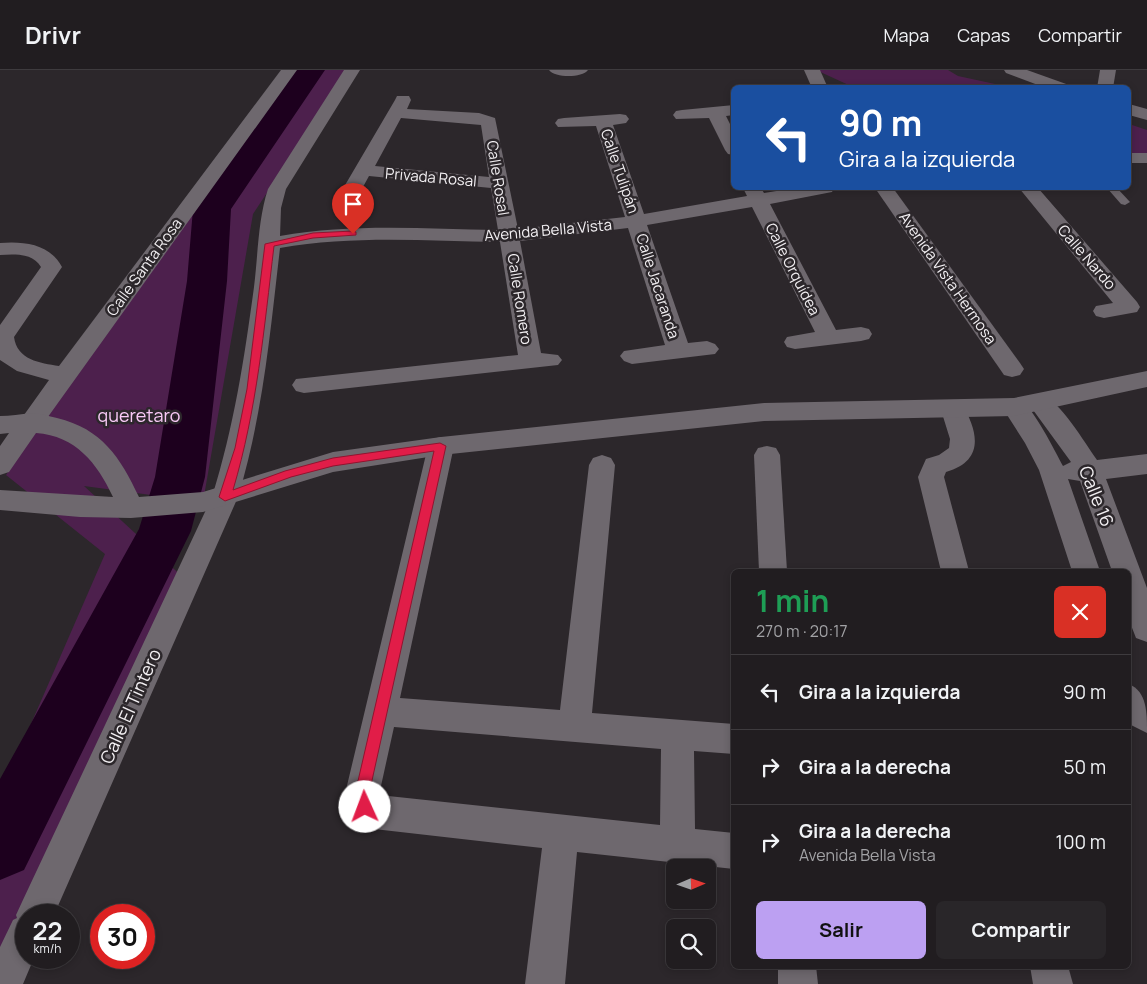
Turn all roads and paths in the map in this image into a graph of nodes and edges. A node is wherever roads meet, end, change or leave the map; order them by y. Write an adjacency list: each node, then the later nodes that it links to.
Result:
1 (289, 70): 42 (street, Calle Santa Rosa)
2 (352, 70): 32 (street, Calle El Tintero)
3 (557, 70): 4 (street)
4 (579, 70)
5 (812, 70): 8 (street)
6 (1012, 70): 9 (street)
7 (1108, 70): 10 (street)
8 (819, 85)
9 (1054, 85)
10 (1106, 85)
11 (731, 110): 13 (street)
12 (1131, 110): 14 (street)
13 (715, 112): 15 (street); 18 (street)
14 (1147, 114)
15 (682, 115)
16 (487, 120): 21 (street, Privada Rosal); 22 (street, Calle Rosal)
17 (564, 123): 30 (street, Calle Tulipán)
18 (731, 144)
19 (1131, 158): 20 (street)
20 (1147, 158)
21 (364, 170): 22 (street, Privada Rosal); 27 (street, Privada Rosal)
22 (498, 183): 31 (street, Calle Rosal)
23 (802, 190): 28 (street, Avenida Bella Vista)
24 (885, 190): 41 (street, Avenida Vista Hermosa)
25 (1030, 190): 34 (street, Calle Nardo)
26 (1114, 190): 29 (lane)
27 (351, 192)
28 (755, 194): 30 (street, Avenida Bella Vista); 36 (street, Calle Orquídea)
29 (1125, 202)
30 (638, 222): 31 (street, Avenida Bella Vista); 39 (street, Calle Jacaranda)
31 (509, 236): 32 (street, Avenida Bella Vista); 44 (street, Calle Romero)
32 (270, 244): 58 (street, Calle El Tintero)
33 (0, 249): 42 (street)
34 (1104, 311)
35 (861, 334): 36 (street)
36 (829, 338): 37 (street)
37 (795, 342)
38 (707, 349): 39 (street)
39 (679, 352): 40 (street)
40 (632, 356)
41 (1012, 369)
42 (65, 375): 48 (street, Calle Santa Rosa)
43 (1147, 379): 45 (street)
44 (304, 385)
45 (1040, 403): 46 (street); 56 (street, Calle 16)
46 (1014, 407): 47 (street); 55 (street, Calle 16)
47 (953, 410): 50 (street); 61 (street)
48 (31, 422): 49 (street); 53 (street, Calle Santa Rosa); 59 (street)
49 (0, 425)
50 (440, 446): 58 (street); 67 (street)
51 (767, 455): 60 (street)
52 (1147, 464): 56 (street)
53 (0, 465)
54 (602, 465): 69 (street)
55 (1052, 470): 56 (street); 62 (street, Calle 16)
56 (1090, 471): 63 (street, Calle 16)
57 (0, 500): 59 (street)
58 (214, 500): 59 (street); 75 (street, Calle El Tintero)
59 (139, 507)
60 (773, 569)
61 (954, 569)
62 (1085, 569)
63 (1125, 569)
64 (1131, 584): 65 (street)
65 (1147, 629)
66 (1131, 702): 68 (street)
67 (381, 710): 69 (street); 72 (street)
68 (1147, 718)
69 (574, 727): 70 (street)
70 (678, 735): 71 (street); 73 (street)
71 (731, 739)
72 (561, 833): 73 (street); 80 (street)
73 (677, 844): 74 (street)
74 (731, 851)
75 (40, 904)
76 (15, 958): 79 (street)
77 (797, 969): 81 (street)
78 (1050, 969): 82 (street)
79 (3, 984)
80 (545, 984)
81 (798, 984)
82 (1053, 984)

